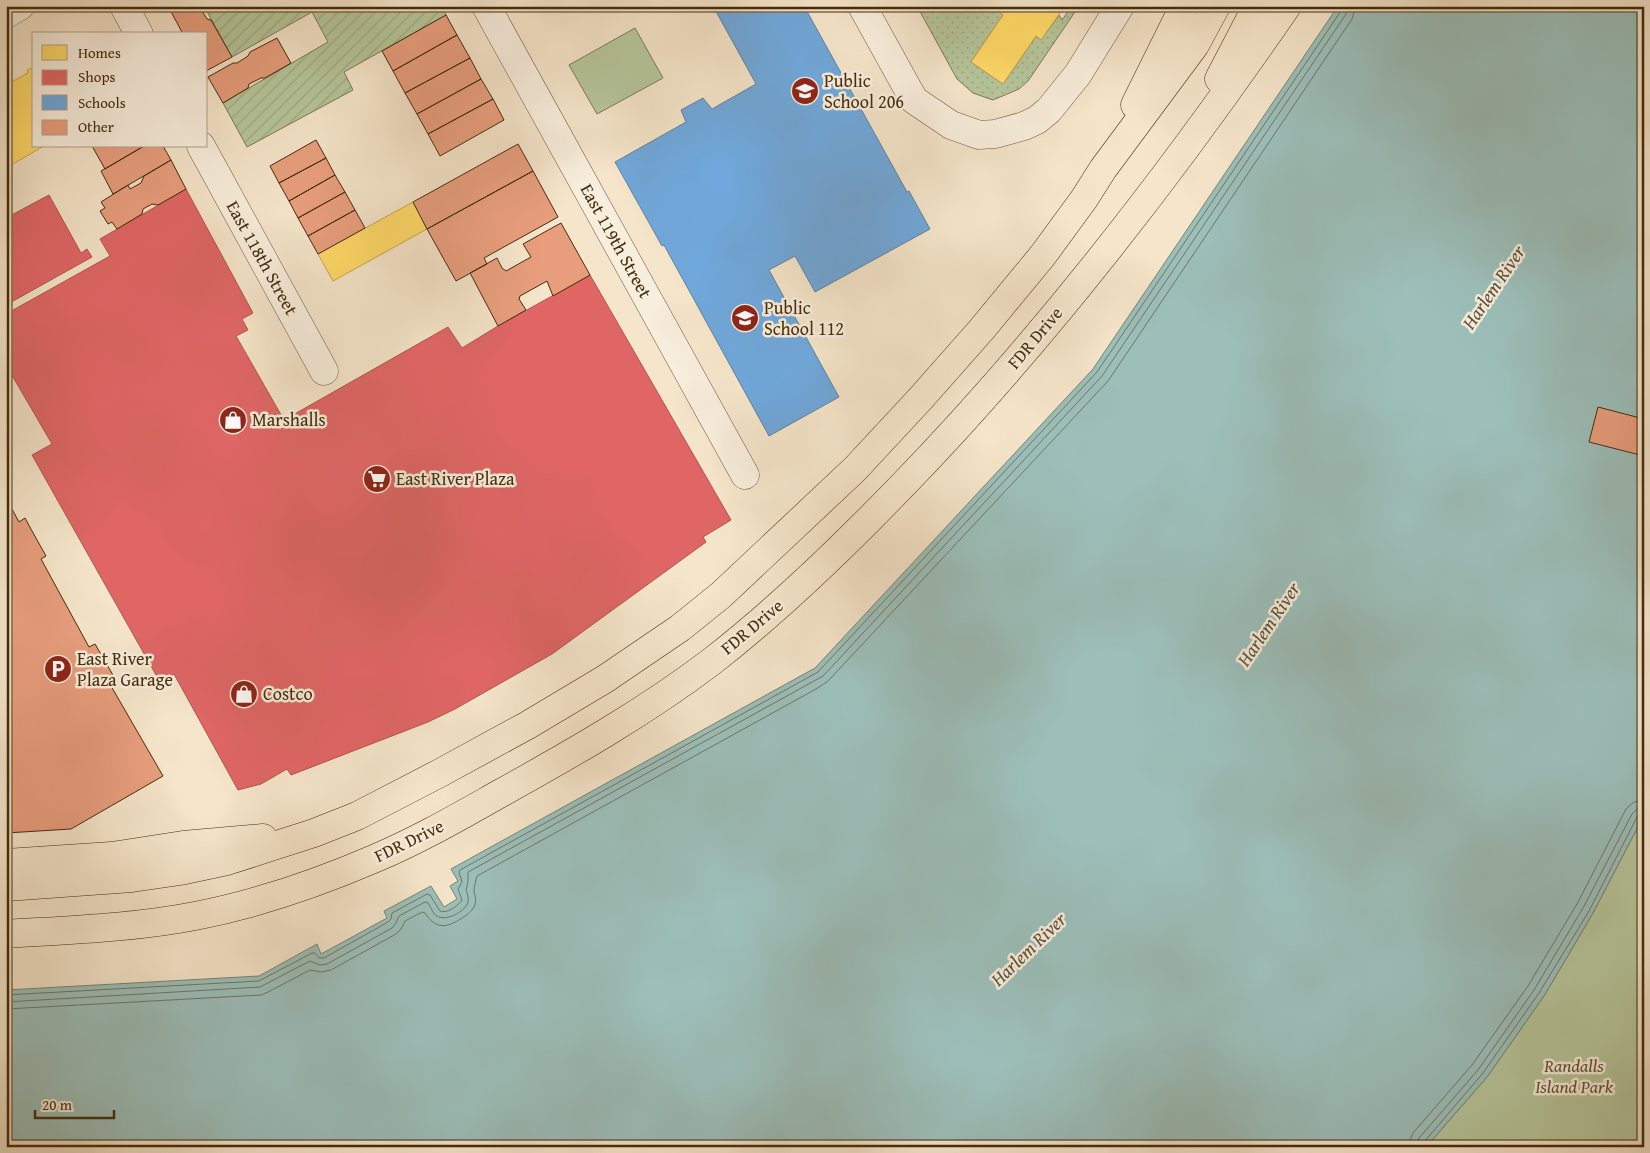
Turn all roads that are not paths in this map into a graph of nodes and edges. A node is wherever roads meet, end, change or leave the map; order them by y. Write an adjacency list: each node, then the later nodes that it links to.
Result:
1 (20, 6): 10 (street)
2 (124, 6): 11 (street)
3 (486, 6): 16 (street, East 119th Street)
4 (862, 6): 5 (street)
5 (1120, 6)
6 (1184, 6): 14 (highway)
7 (1216, 6): 14 (highway)
8 (1257, 6): 13 (highway)
9 (1287, 6): 13 (highway, FDR Drive)
10 (6, 14)
11 (138, 32)
12 (202, 148): 15 (street, East 118th Street)
13 (1175, 162): 20 (highway, FDR Drive)
14 (1103, 169): 17 (highway)
15 (324, 371)
16 (745, 475)
17 (314, 833): 18 (highway); 19 (highway)
18 (6, 863)
19 (6, 887)
20 (6, 934)

